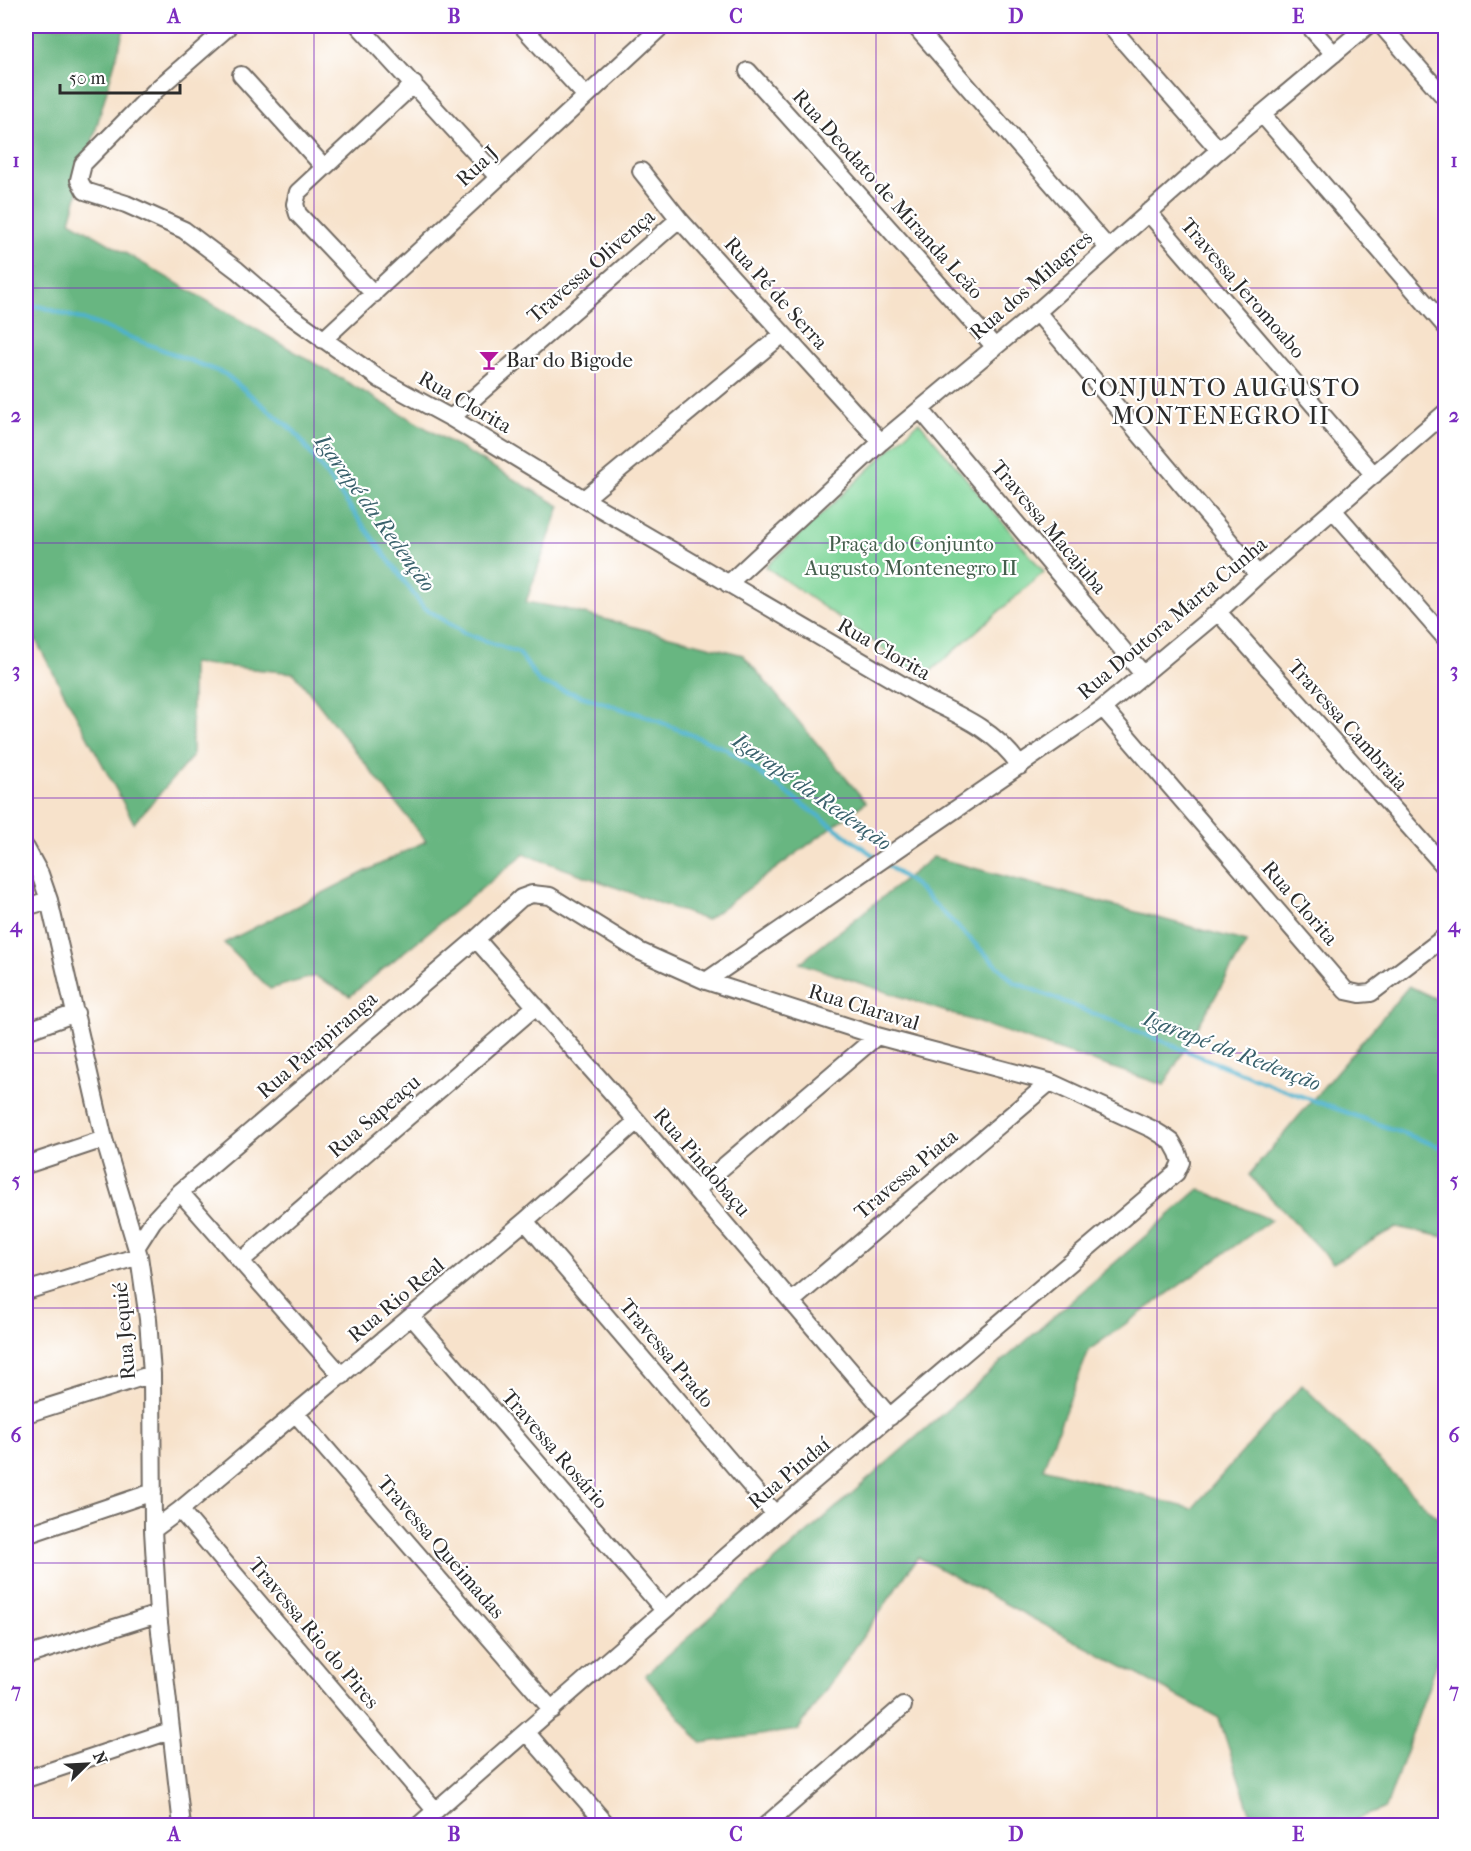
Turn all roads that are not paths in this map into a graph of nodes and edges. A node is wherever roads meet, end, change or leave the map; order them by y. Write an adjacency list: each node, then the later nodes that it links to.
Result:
1 (359, 26): 13 (street)
2 (522, 26): 14 (street)
3 (662, 26): 14 (street, Rua J)
4 (915, 26): 23 (street)
5 (1110, 26): 17 (street)
6 (1309, 26): 10 (street)
7 (1367, 26): 10 (street, Rua dos Milagres)
8 (1382, 26): 15 (street)
9 (227, 28): 28 (street, Rua Clorita)
10 (1334, 54): 16 (street, Rua dos Milagres)
11 (748, 71): 29 (street, Rua Deodato de Miranda Leão)
12 (241, 75): 18 (street)
13 (414, 84): 18 (street); 20 (street)
14 (586, 96): 20 (street, Rua J)
15 (1446, 99)
16 (1262, 114): 17 (street, Rua dos Milagres); 26 (street)
17 (1219, 150): 21 (street, Rua dos Milagres)
18 (324, 167): 24 (street)
19 (641, 171): 22 (street, Rua Pé de Serra)
20 (498, 177): 24 (street, Rua J)
21 (1148, 212): 23 (street, Rua dos Milagres); 34 (street, Travessa Jeromoabo)
22 (679, 219): 27 (street, Rua Pé de Serra); 32 (street, Travessa Olivença)
23 (1108, 248): 25 (street, Rua dos Milagres)
24 (374, 294): 28 (street, Rua J)
25 (1037, 312): 29 (street, Rua dos Milagres); 37 (street)
26 (1446, 327)
27 (783, 334): 33 (street, Rua Pé de Serra); 35 (street)
28 (323, 340): 32 (street, Rua Clorita)
29 (994, 346): 30 (street, Rua dos Milagres)
30 (921, 410): 33 (street, Rua dos Milagres); 41 (street, Travessa Macajuba)
31 (1446, 412): 34 (street, Rua Doutora Marta Cunha)
32 (452, 418): 35 (street, Rua Clorita)
33 (881, 442): 38 (street, Rua dos Milagres)
34 (1374, 475): 36 (street, Rua Doutora Marta Cunha)
35 (584, 498): 38 (street, Rua Clorita)
36 (1334, 511): 37 (street, Rua Doutora Marta Cunha); 40 (street)
37 (1258, 575): 39 (street, Rua Doutora Marta Cunha)
38 (728, 584): 43 (street, Rua Clorita)
39 (1218, 612): 41 (street, Rua Doutora Marta Cunha); 45 (street, Travessa Cambraia)
40 (1446, 639)
41 (1143, 674): 42 (street, Rua Doutora Marta Cunha)
42 (1103, 708): 43 (street, Rua Doutora Marta Cunha); 49 (street, Rua Clorita)
43 (1020, 766): 51 (street, Rua Doutora Marta Cunha)
44 (26, 848): 47 (street, Rua Jequié)
45 (1446, 868)
46 (540, 893): 50 (street, Rua Parapiranga); 51 (street, Rua Claraval)
47 (48, 900): 48 (street); 53 (street, Rua Jequié)
48 (26, 908)
49 (1446, 936)
50 (476, 939): 52 (street, Rua Pindobaçu); 62 (street, Rua Parapiranga)
51 (706, 981): 55 (street, Rua Claraval)
52 (537, 1006): 57 (street, Rua Pindobaçu); 65 (street, Rua Sapeaçu)
53 (76, 1013): 54 (street); 58 (street, Rua Jequié)
54 (26, 1031)
55 (877, 1036): 56 (street, Rua Claraval); 61 (street)
56 (1050, 1082): 59 (street, Rua Claraval); 67 (street, Travessa Piata)
57 (637, 1121): 61 (street, Rua Pindobaçu); 63 (street, Rua Rio Real)
58 (104, 1139): 60 (street); 64 (street, Rua Jequié)
59 (1178, 1153): 73 (street, Rua Pindaí)
60 (26, 1165)
61 (696, 1190): 67 (street, Rua Pindobaçu)
62 (180, 1192): 64 (street, Rua Parapiranga); 65 (street)
63 (525, 1221): 68 (street, Rua Rio Real); 76 (street, Travessa Prado)
64 (138, 1251): 66 (street); 69 (street, Rua Jequié)
65 (241, 1261): 70 (street)
66 (26, 1291)
67 (792, 1301): 73 (street, Rua Pindobaçu)
68 (412, 1317): 70 (street, Rua Rio Real); 79 (street, Travessa Rosário)
69 (152, 1374): 71 (street); 74 (street, Rua Jequié)
70 (342, 1376): 72 (street, Rua Rio Real)
71 (26, 1414)
72 (296, 1414): 75 (street, Rua Rio Real); 83 (street, Travessa Queimadas)
73 (890, 1417): 76 (street, Rua Pindaí)
74 (153, 1492): 77 (street, Rua Jequié); 78 (street)
75 (180, 1510): 77 (street); 87 (street, Travessa Rio do Pires)
76 (774, 1514): 79 (street, Rua Pindaí)
77 (153, 1530): 80 (street, Rua Jequié)
78 (26, 1535)
79 (664, 1610): 83 (street, Rua Pindaí)
80 (158, 1614): 81 (street); 84 (street, Rua Jequié)
81 (26, 1656)
82 (903, 1706): 91 (street)
83 (552, 1710): 85 (street, Rua Pindaí)
84 (170, 1731): 86 (street); 88 (street, Rua Jequié)
85 (526, 1732): 87 (street, Rua Pindaí); 90 (street)
86 (26, 1779)
87 (435, 1810): 89 (street, Rua Pindaí)
88 (182, 1826)
89 (418, 1826)
90 (608, 1826)
91 (765, 1826)

